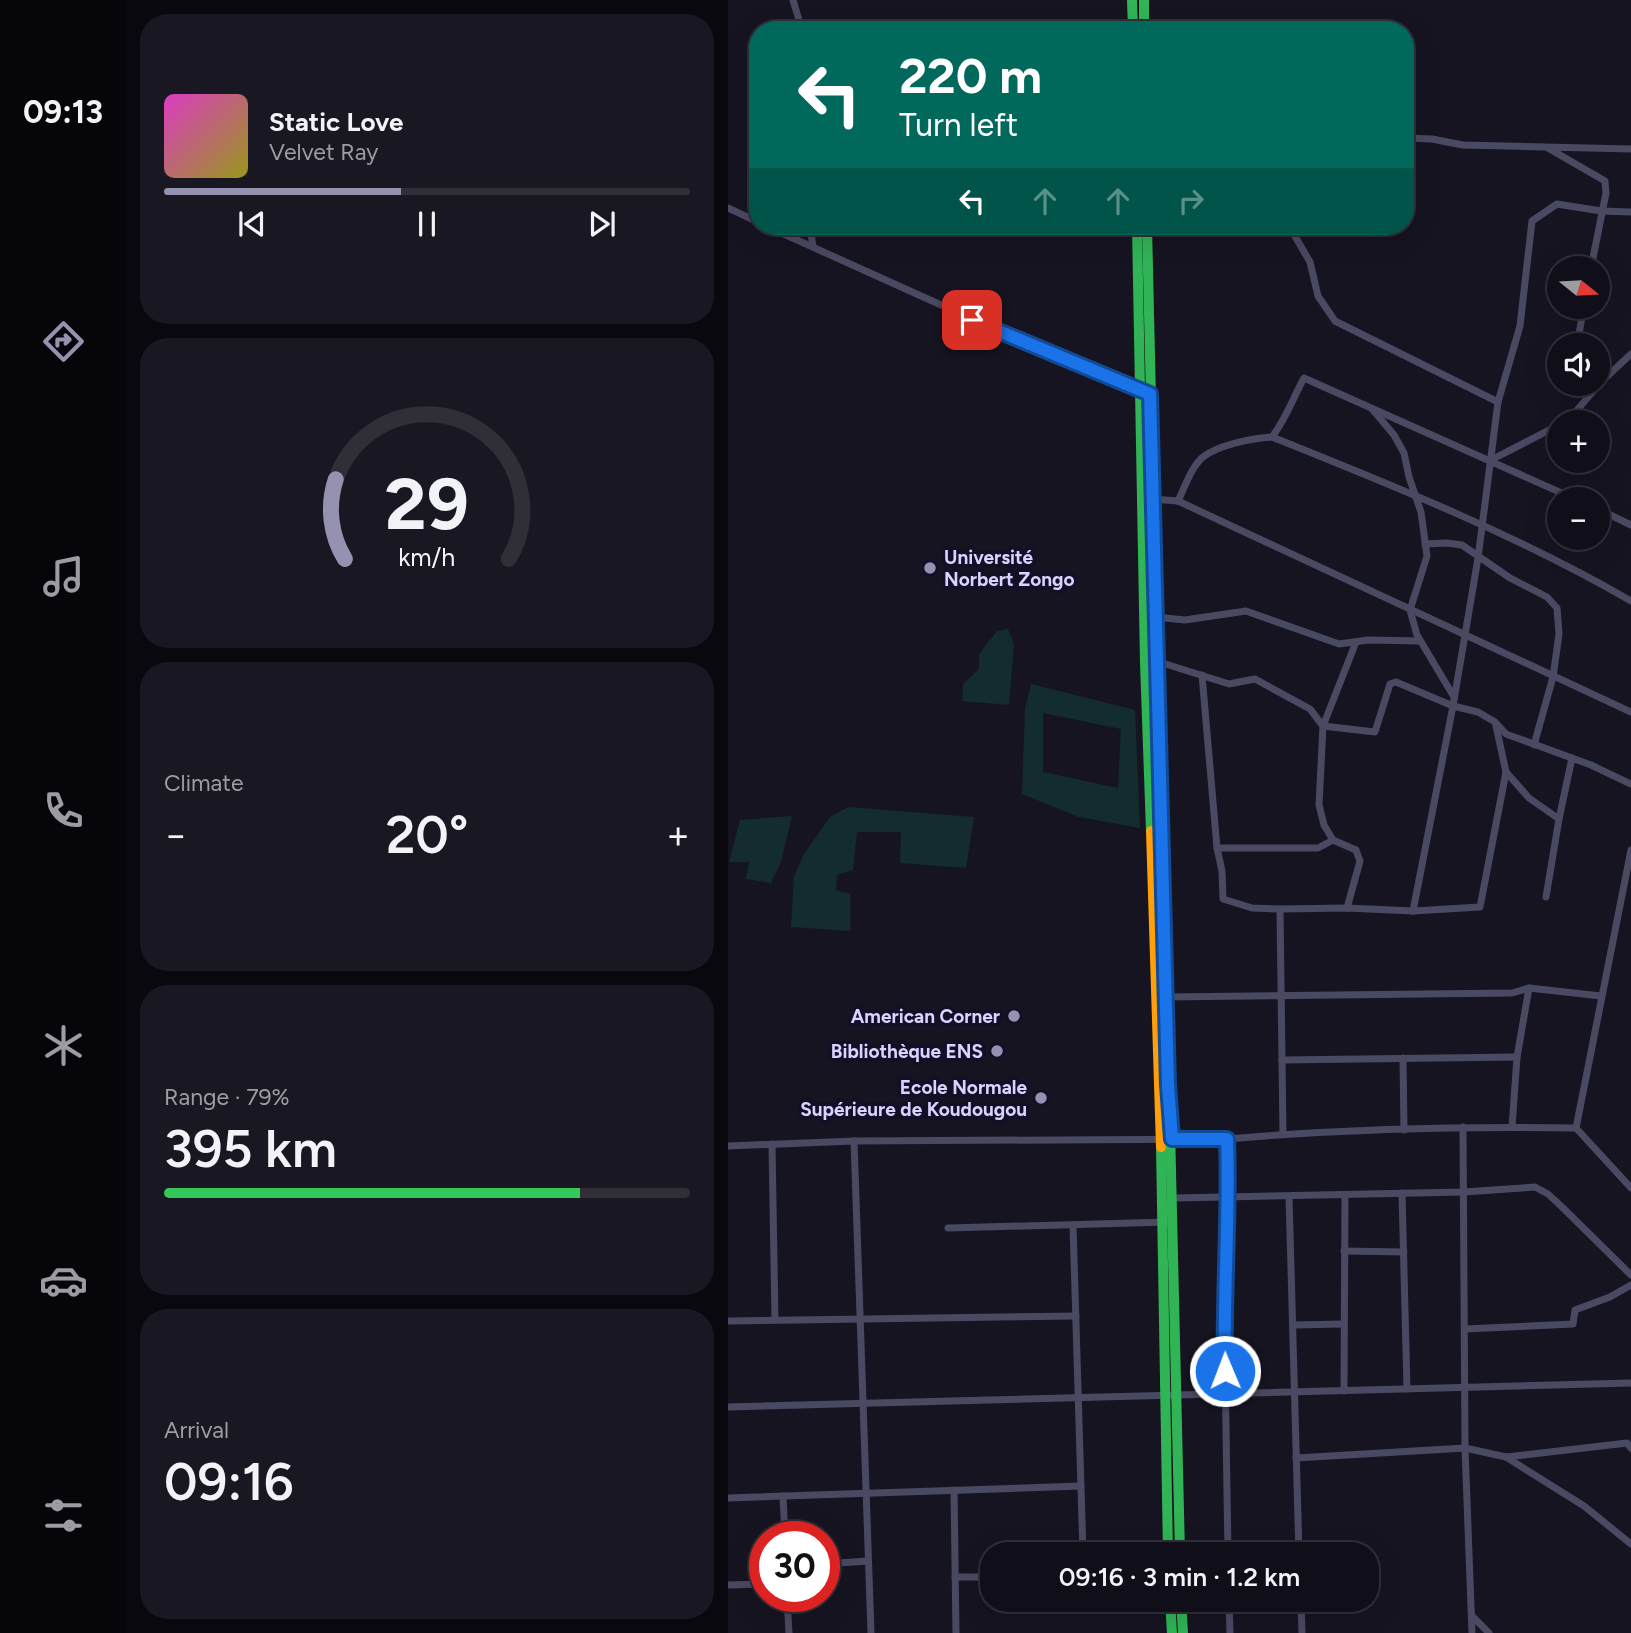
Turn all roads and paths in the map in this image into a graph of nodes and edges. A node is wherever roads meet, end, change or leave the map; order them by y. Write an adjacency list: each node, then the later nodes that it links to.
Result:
1 (793, 0): 4 (street)
2 (1132, 0): 5 (main road)
3 (1144, 0): 6 (main road)
4 (799, 21)
5 (1133, 21)
6 (1144, 21)
7 (1414, 138): 8 (street)
8 (1547, 148): 9 (street); 11 (street)
9 (1631, 149)
10 (728, 208): 13 (street)
11 (1601, 211): 12 (street); 20 (street); 24 (street)
12 (1631, 212)
13 (749, 218)
14 (786, 235): 19 (street)
15 (811, 235): 19 (street)
16 (1137, 235): 22 (main road)
17 (1147, 235): 22 (main road)
18 (1294, 235): 24 (street)
19 (813, 247): 22 (street)
20 (1593, 256)
21 (1631, 354): 23 (street)
22 (1144, 392): 32 (main road); 77 (main road)
23 (1588, 397): 26 (street)
24 (1498, 402): 29 (street)
25 (1372, 408): 28 (street); 29 (street); 31 (street)
26 (1577, 410)
27 (1547, 431): 29 (street)
28 (1272, 437): 31 (street); 33 (street)
29 (1491, 460): 30 (street); 35 (street)
30 (1549, 487)
31 (1415, 494): 35 (street); 37 (street)
32 (1152, 499): 33 (street); 41 (main road)
33 (1178, 501): 40 (street)
34 (1610, 515): 36 (street)
35 (1481, 525): 38 (street); 39 (street)
36 (1631, 525)
37 (1425, 544): 38 (street); 40 (street)
38 (1478, 558): 42 (street); 47 (street)
39 (1631, 601)
40 (1410, 610): 42 (street); 43 (street)
41 (1155, 617): 44 (street); 45 (main road)
42 (1464, 635): 47 (street); 48 (street)
43 (1420, 641): 44 (street); 48 (street)
44 (1356, 642): 51 (street)
45 (1156, 661): 46 (street); 67 (main road)
46 (1202, 676): 51 (street); 58 (street)
47 (1553, 677): 49 (street); 52 (street)
48 (1454, 702): 50 (street); 51 (street); 64 (street)
49 (1631, 712)
50 (1495, 722): 52 (street); 54 (street)
51 (1323, 726): 57 (street)
52 (1534, 745): 53 (street)
53 (1572, 758): 55 (street); 56 (street)
54 (1506, 772): 56 (street); 64 (street)
55 (1631, 784)
56 (1559, 819): 61 (street)
57 (1333, 839): 58 (street); 62 (street)
58 (1217, 848): 63 (street)
59 (1631, 850): 60 (street)
60 (1627, 885): 66 (street)
61 (1546, 897)
62 (1347, 908): 63 (street); 64 (street)
63 (1280, 909): 68 (street)
64 (1413, 911)
65 (1529, 988): 66 (street); 68 (street); 69 (street)
66 (1601, 996): 74 (street)
67 (1166, 997): 68 (street); 77 (main road)
68 (1281, 997): 71 (street)
69 (1517, 1057): 70 (street); 73 (street)
70 (1403, 1058): 71 (street); 75 (street)
71 (1282, 1060): 76 (street)
72 (1463, 1127): 73 (street); 75 (street); 83 (street)
73 (1512, 1127): 74 (street)
74 (1576, 1128): 82 (street)
75 (1404, 1130): 76 (street)
76 (1283, 1134): 78 (street)
77 (1167, 1139): 78 (street); 79 (street); 87 (main road); 89 (main road)
78 (1227, 1139): 88 (street)
79 (854, 1141): 80 (street); 97 (street)
80 (772, 1144): 81 (street); 98 (street)
81 (728, 1146)
82 (1631, 1188)
83 (1464, 1192): 84 (street); 94 (street); 102 (street)
84 (1402, 1193): 85 (street); 93 (street)
85 (1345, 1195): 86 (street); 92 (street)
86 (1289, 1197): 88 (street); 101 (street)
87 (1174, 1198): 88 (street); 89 (main road)
88 (1230, 1198): 108 (street)
89 (1170, 1222): 90 (street); 109 (main road)
90 (1073, 1225): 91 (street); 96 (street)
91 (948, 1228)
92 (1345, 1251): 93 (street); 100 (street)
93 (1404, 1252): 105 (street)
94 (1631, 1275)
95 (1631, 1285): 102 (street)
96 (1076, 1317): 97 (street); 110 (street)
97 (860, 1318): 98 (street); 111 (street)
98 (775, 1320): 99 (street)
99 (728, 1321)
100 (1344, 1324): 101 (street); 106 (street)
101 (1293, 1325): 107 (street)
102 (1465, 1329): 104 (street)
103 (1631, 1383): 104 (street)
104 (1465, 1388): 105 (street); 113 (street)
105 (1407, 1389): 106 (street)
106 (1344, 1391): 107 (street)
107 (1295, 1392): 108 (street); 116 (street)
108 (1225, 1394): 109 (street); 126 (street)
109 (1172, 1395): 110 (street); 124 (main road); 125 (main road)
110 (1079, 1398): 111 (street); 117 (street)
111 (863, 1404): 112 (street); 119 (street)
112 (728, 1407)
113 (1465, 1448): 115 (street); 116 (street); 140 (street)
114 (1631, 1448): 115 (street)
115 (1506, 1457): 128 (street)
116 (1296, 1458): 127 (street)
117 (1081, 1486): 118 (street); 123 (street)
118 (954, 1490): 119 (street); 131 (street)
119 (866, 1493): 120 (street); 129 (street)
120 (783, 1496): 121 (street); 122 (street)
121 (728, 1498)
122 (784, 1521)
123 (1083, 1542)
124 (1168, 1542)
125 (1179, 1542)
126 (1228, 1542)
127 (1299, 1542)
128 (1631, 1544)
129 (868, 1561): 130 (street); 142 (street)
130 (840, 1563)
131 (955, 1577): 132 (street); 143 (street)
132 (980, 1577)
133 (749, 1584): 134 (street)
134 (728, 1585)
135 (788, 1612): 141 (street)
136 (1171, 1612): 144 (main road)
137 (1182, 1612): 145 (main road)
138 (1230, 1612): 146 (street)
139 (1301, 1612): 147 (street)
140 (1471, 1615): 148 (street); 149 (street)
141 (789, 1633)
142 (871, 1633)
143 (956, 1633)
144 (1172, 1633)
145 (1183, 1633)
146 (1230, 1633)
147 (1302, 1633)
148 (1472, 1633)
149 (1489, 1633)

